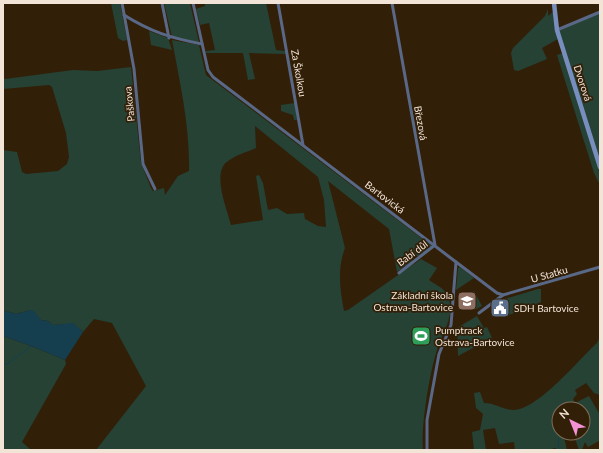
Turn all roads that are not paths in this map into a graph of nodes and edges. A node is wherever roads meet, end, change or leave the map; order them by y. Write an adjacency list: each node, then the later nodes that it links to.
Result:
1 (122, 3): 8 (street, Paškova)
2 (162, 3): 10 (street)
3 (193, 3): 11 (street, Bartovická)
4 (278, 3): 12 (street, Za Školkou)
5 (392, 3): 15 (street, Březová)
6 (554, 3): 9 (street, Dvorová)
7 (600, 12): 9 (street)
8 (124, 15): 10 (street); 14 (street, Paškova)
9 (557, 30): 13 (street, Dvorová)
10 (170, 38): 11 (street)
11 (202, 44): 12 (street, Bartovická)
12 (303, 145): 15 (street, Bartovická)
13 (600, 166)
14 (154, 189)
15 (435, 245): 16 (street, Bartovická); 18 (street, Babí důl)
16 (456, 262): 19 (street); 21 (street)
17 (600, 267): 19 (street, U Statku)
18 (399, 273)
19 (503, 295): 20 (street, U Statku)
20 (479, 313)
21 (427, 450)

